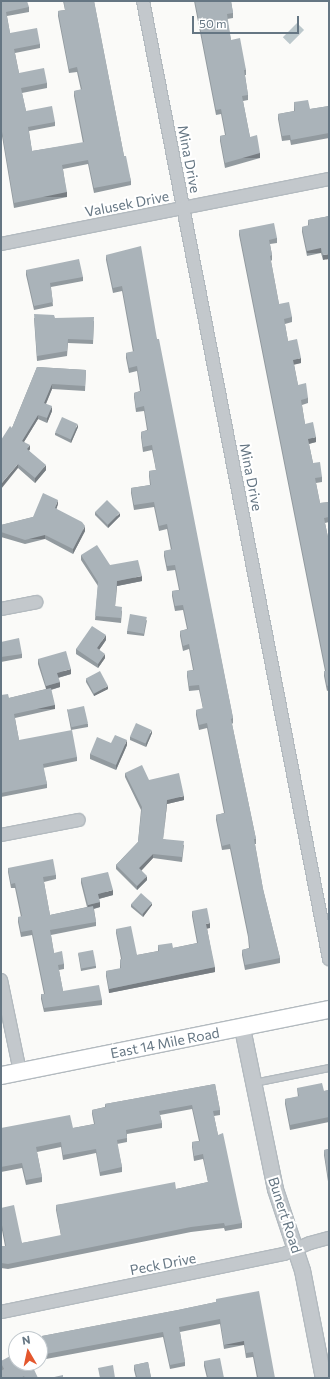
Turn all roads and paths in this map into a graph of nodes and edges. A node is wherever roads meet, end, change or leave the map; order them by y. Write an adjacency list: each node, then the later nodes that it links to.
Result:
1 (143, 1): 3 (street, Mina Drive)
2 (329, 180): 3 (street, Valusek Drive)
3 (183, 208): 4 (street, Valusek Drive); 9 (street, Mina Drive)
4 (1, 244)
5 (36, 602): 6 (street)
6 (1, 609)
7 (79, 820): 8 (street)
8 (1, 835)
9 (329, 958)
10 (1, 980): 14 (street)
11 (329, 1010): 12 (main road, East 14 Mile Road)
12 (242, 1028): 14 (main road, East 14 Mile Road); 16 (street, Bunert Road)
13 (329, 1068): 16 (lane)
14 (20, 1072): 15 (main road, East 14 Mile Road)
15 (1, 1074)
16 (253, 1083): 18 (street, Bunert Road)
17 (329, 1238): 18 (street, Peck Drive)
18 (297, 1249): 19 (street, Peck Drive); 20 (street, Bunert Road)
19 (1, 1312)
20 (323, 1378)

